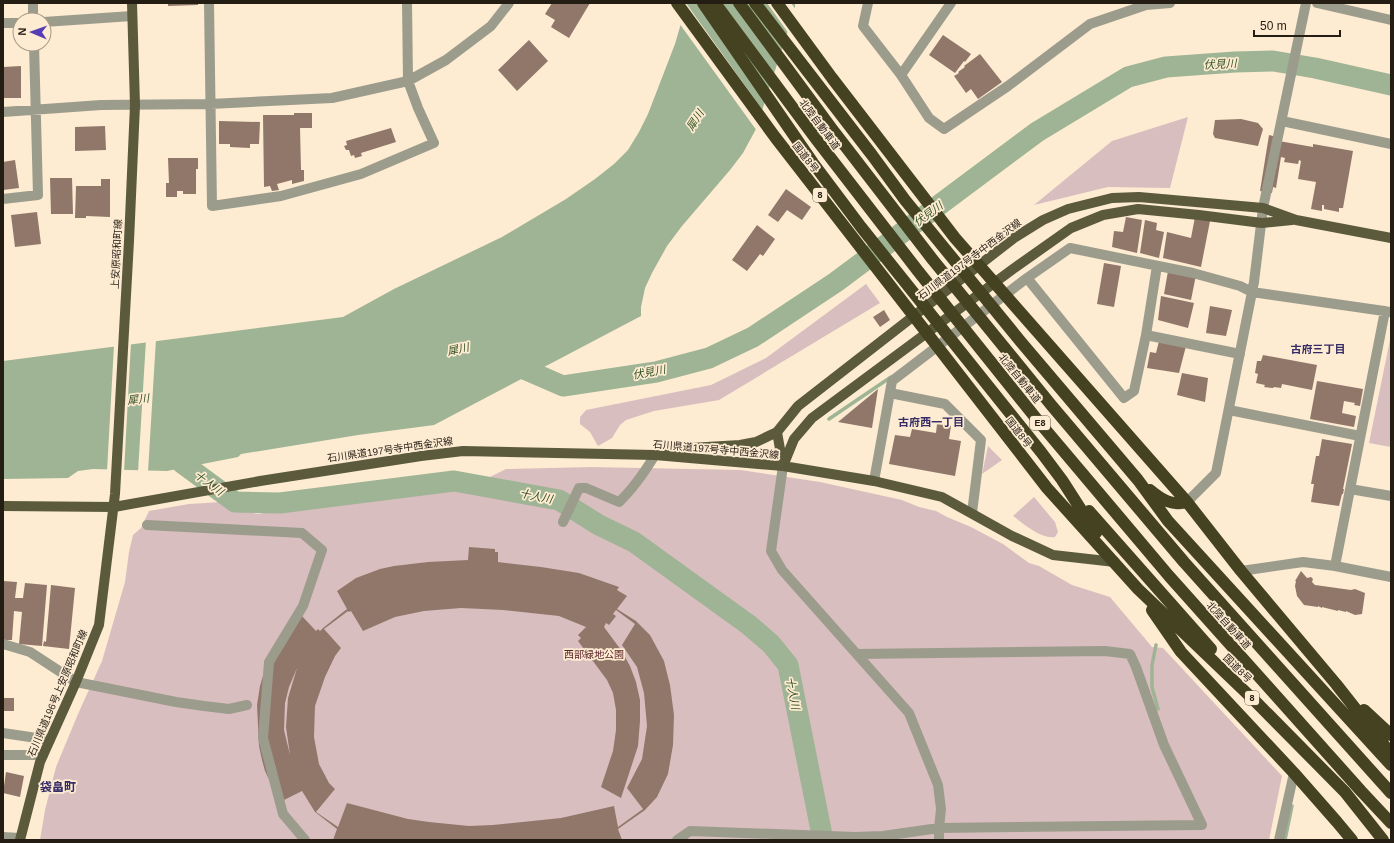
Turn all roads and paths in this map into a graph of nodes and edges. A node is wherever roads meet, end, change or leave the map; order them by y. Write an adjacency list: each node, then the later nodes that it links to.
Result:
1 (132, 3): 17 (main road, 上安原昭和町線)
2 (209, 3): 23 (street)
3 (407, 3): 22 (street)
4 (509, 3): 22 (street)
5 (677, 3): 57 (highway, 国道8号 / 8)
6 (703, 3): 46 (highway)
7 (715, 3): 76 (highway, 北陸自動車道 / E8)
8 (739, 3): 75 (highway, 北陸自動車道 / E8)
9 (755, 3): 47 (highway)
10 (777, 3): 51 (highway)
11 (868, 3): 21 (street)
12 (951, 3): 21 (street)
13 (1170, 3): 16 (street)
14 (1306, 3): 27 (street)
15 (1317, 3): 18 (street)
16 (1146, 4): 21 (street)
17 (132, 16): 19 (street); 24 (main road, 上安原昭和町線)
18 (1391, 20)
19 (52, 21)
20 (34, 52): 25 (street)
21 (901, 75)
22 (408, 81): 23 (street); 23 (street)
23 (210, 104): 24 (street)
24 (135, 105): 25 (street); 53 (main road, 上安原昭和町線)
25 (35, 110): 26 (street); 29 (street)
26 (3, 112)
27 (1282, 121): 28 (street); 30 (street)
28 (1391, 144)
29 (3, 199)
30 (1263, 208): 31 (main road, 石川県道197号寺中西金沢線); 32 (street); 42 (main road, 石川県道197号寺中西金沢線)
31 (1296, 220): 32 (main road, 石川県道197号寺中西金沢線); 33 (main road, 石川県道197号寺中西金沢線)
32 (1262, 223): 36 (street); 45 (main road, 石川県道197号寺中西金沢線)
33 (1391, 238)
34 (1157, 266): 35 (street); 36 (street); 38 (street)
35 (1027, 278): 38 (street); 40 (street)
36 (1252, 292): 37 (street); 39 (street)
37 (1388, 312): 43 (street)
38 (1146, 335): 39 (street)
39 (1240, 354): 41 (street)
40 (890, 393): 48 (street); 54 (street)
41 (1229, 410): 43 (street); 51 (street)
42 (777, 432): 44 (main road); 45 (main road, 石川県道197号寺中西金沢線)
43 (1360, 436): 49 (street)
44 (655, 455): 45 (main road, 石川県道197号寺中西金沢線); 53 (main road, 石川県道197号寺中西金沢線); 55 (street)
45 (783, 466): 48 (main road, 石川県道197号寺中西金沢線); 63 (street)
46 (1062, 480): 57 (highway); 85 (highway)
47 (1138, 480): 51 (highway); 73 (highway)
48 (874, 481): 54 (main road, 石川県道197号寺中西金沢線)
49 (1350, 489): 50 (street); 58 (street)
50 (1391, 496)
51 (1187, 502): 59 (highway)
52 (3, 506): 53 (main road, 石川県道197号寺中西金沢線)
53 (114, 507): 64 (main road, 石川県道196号上安原昭和町線)
54 (972, 513): 57 (main road, 石川県道197号寺中西金沢線)
55 (563, 522)
56 (147, 525): 80 (street)
57 (1115, 562): 61 (highway, 国道8号 / 8)
58 (1335, 566): 59 (street); 60 (street)
59 (1241, 571): 65 (highway)
60 (1391, 577)
61 (1138, 589): 74 (highway); 86 (highway, 国道8号 / 8)
62 (3, 644): 64 (street)
63 (857, 654): 77 (street); 77 (street)
64 (76, 682): 66 (street); 69 (main road, 石川県道196号上安原昭和町線)
65 (1336, 684): 68 (highway); 70 (highway)
66 (247, 704)
67 (3, 733): 69 (street)
68 (1391, 735)
69 (50, 740): 72 (main road, 石川県道196号上安原昭和町線)
70 (1391, 754)
71 (3, 755): 72 (street)
72 (43, 756): 79 (main road, 石川県道196号上安原昭和町線)
73 (1391, 765)
74 (1294, 772): 83 (street); 84 (highway)
75 (1391, 793)
76 (1391, 823)
77 (939, 828): 81 (street); 82 (street)
78 (3, 837): 79 (street)
79 (20, 839)
80 (305, 840)
81 (677, 840)
82 (939, 840)
83 (1279, 840)
84 (1352, 840)
85 (1371, 840)
86 (1383, 840)

